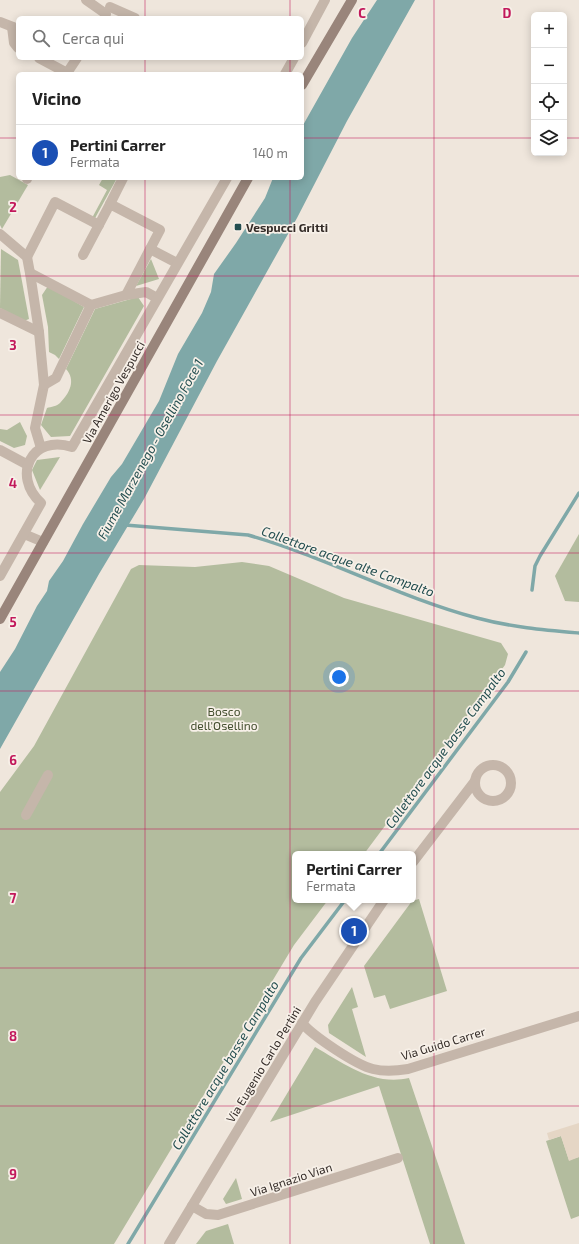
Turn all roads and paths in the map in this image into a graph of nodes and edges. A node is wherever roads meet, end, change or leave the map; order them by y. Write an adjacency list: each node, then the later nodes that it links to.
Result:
1 (86, 0): 4 (street)
2 (325, 0): 8 (street)
3 (351, 1): 16 (main road)
4 (108, 10): 5 (street)
5 (128, 16)
6 (0, 22): 7 (street)
7 (15, 28): 9 (street)
8 (304, 38)
9 (16, 46)
10 (44, 60): 13 (street)
11 (76, 60): 14 (street)
12 (293, 60): 15 (street)
13 (64, 72)
14 (69, 72)
15 (286, 72)
16 (304, 82)
17 (122, 180): 20 (street)
18 (226, 180): 26 (street)
19 (247, 180): 38 (main road, Via Amerigo Vespucci)
20 (110, 204): 21 (street); 23 (street)
21 (99, 225): 24 (street); 25 (street)
22 (0, 237): 25 (street)
23 (150, 249): 26 (street); 28 (street)
24 (83, 255)
25 (26, 257): 27 (street)
26 (177, 263): 29 (street)
27 (30, 273): 30 (street); 32 (street)
28 (126, 295): 29 (street); 30 (street)
29 (157, 298): 34 (street)
30 (91, 305): 33 (street)
31 (0, 313): 32 (street)
32 (40, 332): 33 (street)
33 (44, 385): 34 (street)
34 (41, 448): 36 (street)
35 (0, 450): 36 (street)
36 (28, 464): 37 (street)
37 (24, 534): 38 (street); 39 (street)
38 (43, 542): 40 (main road, Via Amerigo Vespucci)
39 (0, 576)
40 (0, 619)
41 (48, 775): 45 (street)
42 (475, 781): 43 (street); 43 (street); 44 (street)
43 (485, 799): 44 (street)
44 (461, 800): 46 (street)
45 (26, 815)
46 (416, 858)
47 (382, 903): 49 (street, Via Eugenio Carlo Pertini)
48 (579, 1016): 49 (street, Via Guido Carrer)
49 (302, 1023): 51 (street, Via Eugenio Carlo Pertini)
50 (398, 1158): 51 (street, Via Ignazio Vian)
51 (192, 1206): 52 (street, Via Eugenio Carlo Pertini)
52 (169, 1244)

